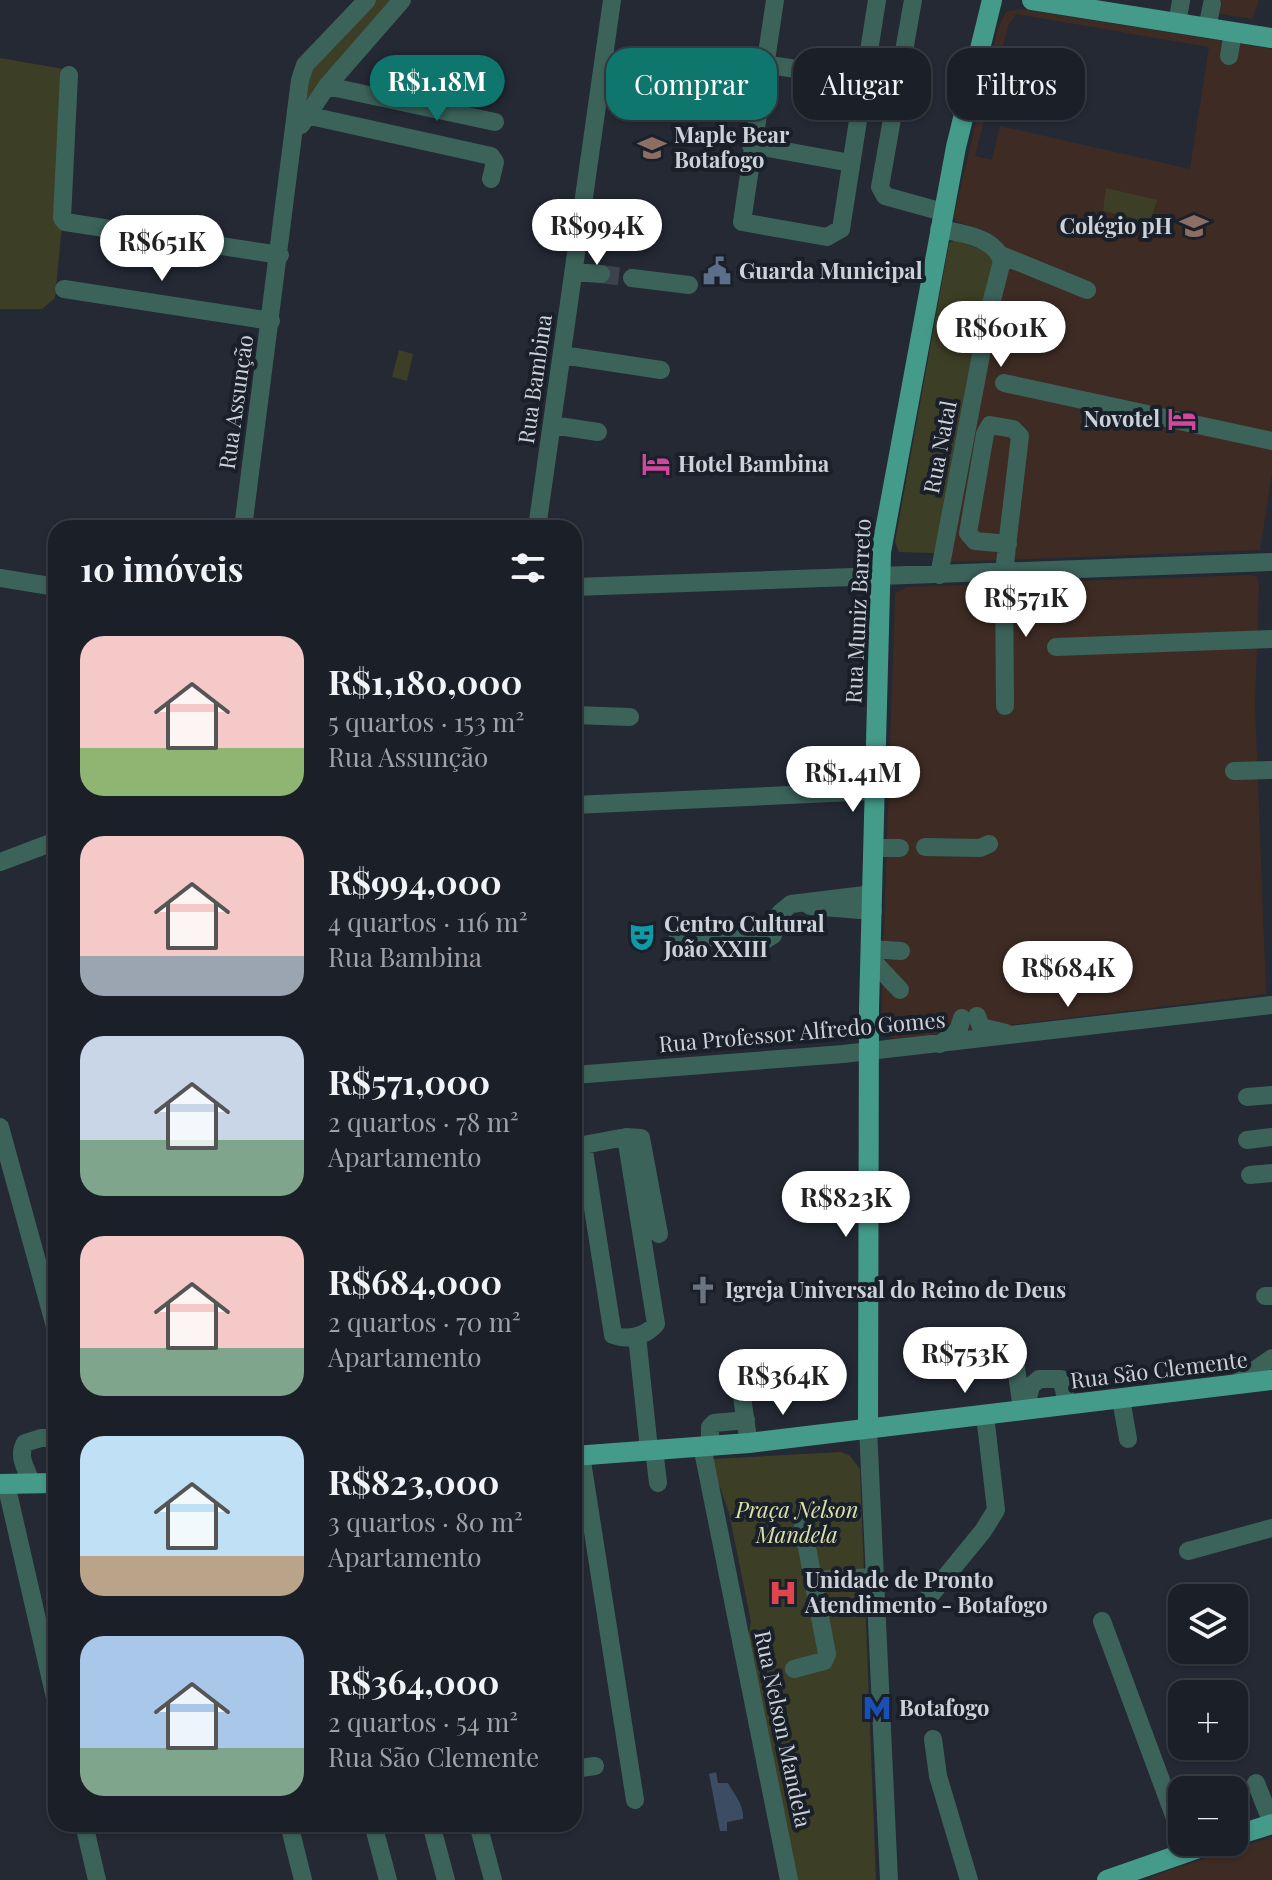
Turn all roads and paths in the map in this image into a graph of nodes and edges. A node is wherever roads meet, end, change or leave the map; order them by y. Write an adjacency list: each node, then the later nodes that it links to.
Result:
1 (367, 0): 23 (street, Rua Assunção)
2 (402, 0): 18 (street, Rua Assunção)
3 (612, 0): 30 (street, Rua Bambina)
4 (775, 0): 14 (street)
5 (877, 0): 15 (street)
6 (913, 0): 27 (street)
7 (992, 0): 27 (main road, Rua Muniz Barreto)
8 (1032, 0): 11 (main road)
9 (1186, 4): 10 (street); 11 (street)
10 (1210, 14): 11 (main road); 12 (main road)
11 (1177, 23)
12 (1233, 32): 13 (main road); 16 (street)
13 (1272, 38)
14 (767, 48)
15 (870, 48)
16 (1229, 56)
17 (69, 75): 28 (street)
18 (327, 86): 19 (street, Rua Assunção); 22 (street)
19 (306, 115): 23 (street, Rua Assunção); 26 (street)
20 (755, 120): 24 (street)
21 (858, 120): 25 (street)
22 (495, 122)
23 (295, 139): 28 (street, Rua Assunção)
24 (751, 145): 25 (street); 25 (street)
25 (851, 163)
26 (491, 179)
27 (941, 220): 29 (street); 50 (main road, Rua Muniz Barreto)
28 (280, 255): 36 (street, Rua Assunção)
29 (1001, 255): 35 (street); 48 (street, Rua Natal)
30 (575, 272): 31 (street); 37 (street, Rua Bambina)
31 (601, 274)
32 (632, 278): 33 (street)
33 (689, 285)
34 (64, 289): 36 (street)
35 (1087, 290)
36 (271, 321): 43 (street, Rua Assunção)
37 (562, 355): 38 (street); 40 (street, Rua Bambina)
38 (661, 370)
39 (1004, 383): 42 (street)
40 (552, 425): 41 (street); 44 (street, Rua Bambina)
41 (598, 432)
42 (1272, 441)
43 (244, 520)
44 (538, 520)
45 (1008, 544): 45 (street); 47 (street)
46 (1272, 562): 47 (street)
47 (1004, 572): 48 (street); 57 (street)
48 (939, 575): 50 (street)
49 (0, 578): 51 (street)
50 (879, 578): 52 (street); 62 (main road, Rua Muniz Barreto)
51 (48, 586)
52 (582, 587)
53 (1229, 630): 54 (street)
54 (1272, 630)
55 (1272, 639): 56 (street)
56 (1056, 647)
57 (1005, 706)
58 (582, 715): 59 (street)
59 (630, 717)
60 (1272, 770): 61 (street)
61 (1234, 771)
62 (875, 791): 63 (street); 67 (main road, Rua Muniz Barreto)
63 (582, 805)
64 (48, 844): 69 (street)
65 (989, 844): 66 (street)
66 (925, 847)
67 (874, 848): 68 (street); 70 (main road, Rua Muniz Barreto)
68 (900, 848)
69 (0, 862)
70 (873, 903): 71 (street); 73 (main road, Rua Muniz Barreto)
71 (678, 936)
72 (901, 951): 73 (street)
73 (871, 954): 74 (street); 78 (main road, Rua Muniz Barreto)
74 (900, 990)
75 (1272, 1005): 76 (street, Rua Professor Alfredo Gomes)
76 (1017, 1036): 77 (street, Rua Professor Alfredo Gomes); 77 (street)
77 (940, 1045): 78 (street, Rua Professor Alfredo Gomes)
78 (869, 1050): 79 (street, Rua Professor Alfredo Gomes); 101 (main road, Rua Muniz Barreto)
79 (582, 1074)
80 (1272, 1095): 81 (street)
81 (1247, 1097)
82 (0, 1127): 89 (street)
83 (626, 1137): 88 (street); 90 (street); 90 (street)
84 (1272, 1137): 85 (street)
85 (1247, 1140)
86 (1272, 1173): 87 (street)
87 (1250, 1175)
88 (659, 1234)
89 (48, 1301)
90 (637, 1336): 106 (street)
91 (1012, 1340): 98 (street)
92 (1272, 1358): 94 (street)
93 (1272, 1380): 94 (main road, Rua São Clemente)
94 (1234, 1385): 96 (main road, Rua São Clemente)
95 (741, 1390): 100 (street)
96 (1121, 1399): 97 (main road, Rua São Clemente); 103 (street)
97 (1068, 1405): 98 (main road, Rua São Clemente); 98 (street)
98 (1024, 1410): 99 (main road, Rua São Clemente)
99 (985, 1415): 101 (main road, Rua São Clemente); 118 (street)
100 (746, 1420): 104 (street); 105 (street)
101 (868, 1428): 104 (main road, Rua São Clemente); 116 (street)
102 (48, 1438): 111 (street)
103 (1128, 1439)
104 (749, 1443): 105 (main road, Rua São Clemente)
105 (706, 1446): 106 (main road, Rua São Clemente); 141 (street, Rua Nelson Mandela)
106 (652, 1449): 107 (main road, Rua São Clemente); 109 (street)
107 (582, 1456)
108 (48, 1483): 111 (main road)
109 (658, 1483)
110 (3, 1484): 111 (main road); 120 (street)
111 (32, 1484)
112 (582, 1486): 127 (street)
113 (803, 1526): 117 (street)
114 (1272, 1528): 115 (street)
115 (1188, 1551)
116 (875, 1577): 117 (street); 142 (street)
117 (814, 1580): 121 (street)
118 (924, 1603)
119 (1102, 1621): 126 (street)
120 (48, 1669)
121 (794, 1669)
122 (933, 1739): 143 (street)
123 (595, 1766): 124 (street)
124 (582, 1768)
125 (1256, 1783): 128 (street)
126 (1168, 1798)
127 (635, 1800)
128 (1272, 1823): 129 (main road)
129 (1248, 1831)
130 (86, 1832): 136 (street)
131 (291, 1832): 137 (street)
132 (375, 1832): 138 (street)
133 (433, 1832): 139 (street)
134 (480, 1832): 140 (street)
135 (1168, 1851): 144 (main road)
136 (97, 1880)
137 (303, 1880)
138 (388, 1880)
139 (446, 1880)
140 (493, 1880)
141 (789, 1880)
142 (889, 1880)
143 (969, 1880)
144 (1107, 1880)

